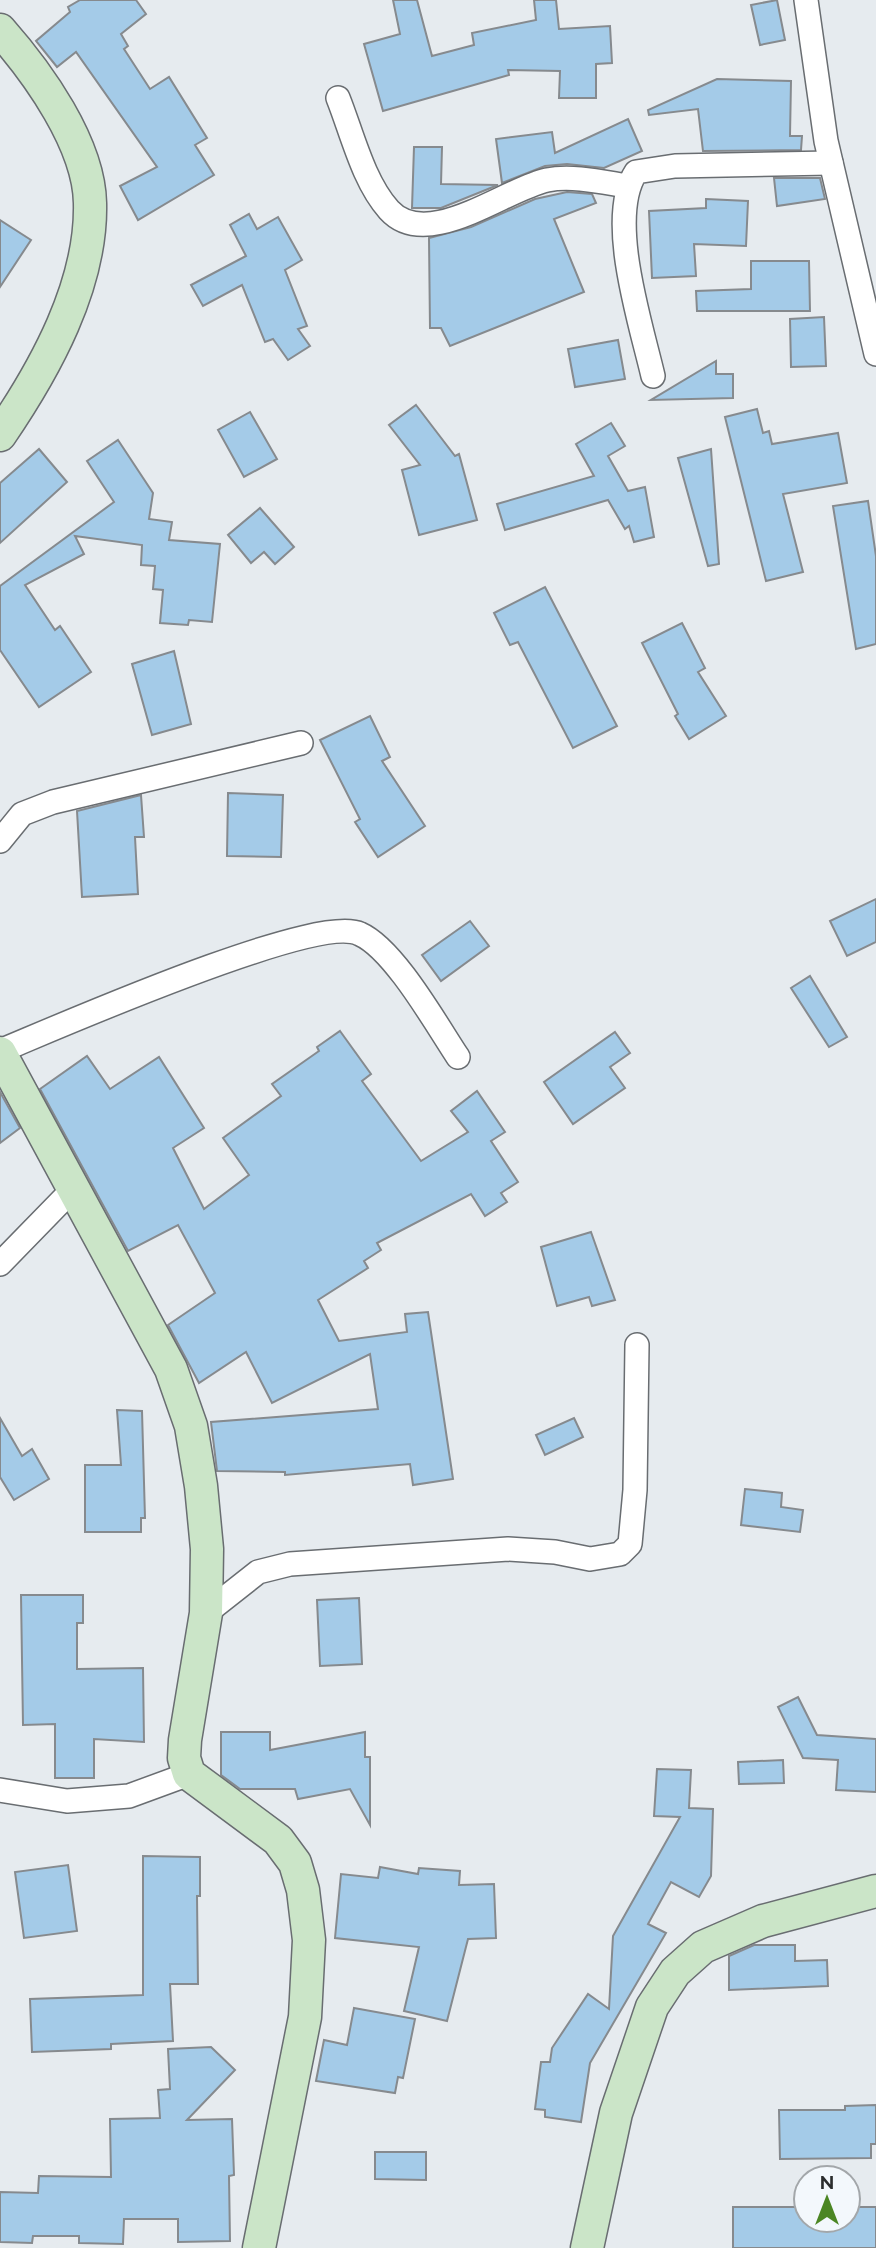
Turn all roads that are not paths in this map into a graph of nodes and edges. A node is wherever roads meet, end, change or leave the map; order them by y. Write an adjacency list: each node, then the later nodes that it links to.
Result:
1 (806, 0): 4 (street)
2 (0, 30): 8 (street)
3 (338, 98): 5 (street)
4 (831, 163): 5 (street); 6 (street)
5 (627, 186): 7 (street)
6 (876, 354)
7 (653, 376)
8 (0, 435)
9 (301, 743): 10 (street)
10 (0, 841)
11 (0, 1052): 12 (street); 13 (street)
12 (458, 1056)
13 (74, 1188): 14 (street); 16 (street)
14 (0, 1264)
15 (637, 1345): 16 (street)
16 (206, 1613): 17 (street)
17 (189, 1774): 18 (street); 20 (street)
18 (0, 1790)
19 (876, 1891): 21 (street)
20 (259, 2248)
21 (587, 2248)

